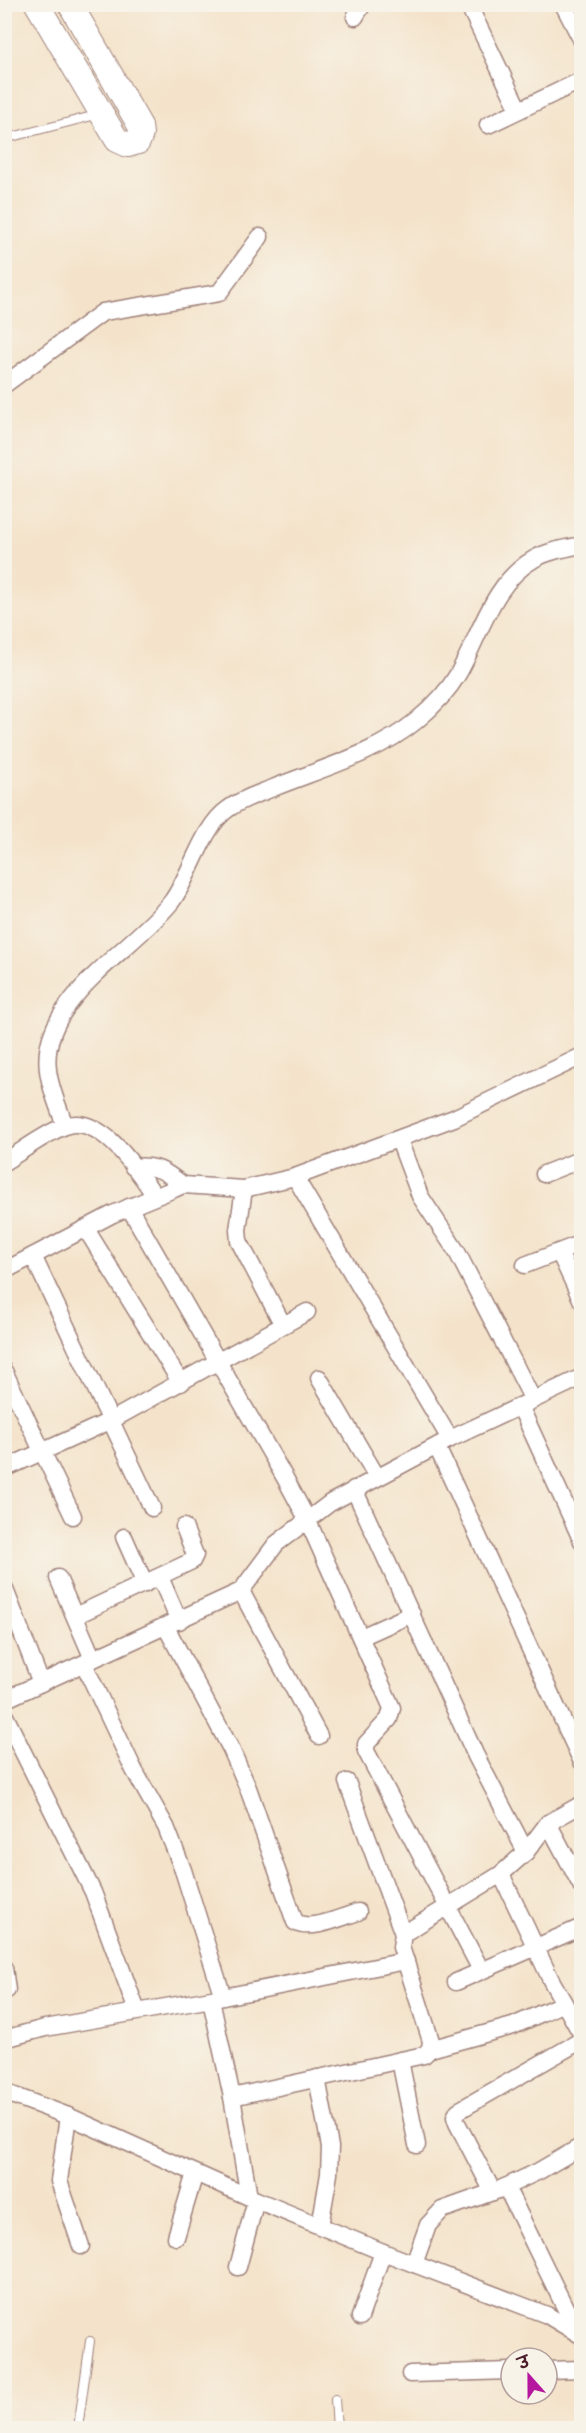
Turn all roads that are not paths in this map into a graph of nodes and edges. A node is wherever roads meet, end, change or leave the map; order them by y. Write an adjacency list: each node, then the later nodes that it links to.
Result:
1 (37, 4): 8 (street)
2 (70, 4): 8 (street)
3 (468, 4): 7 (street)
4 (563, 4): 5 (street)
5 (582, 41)
6 (582, 80): 7 (street)
7 (519, 110): 9 (street)
8 (101, 114): 10 (lane)
9 (488, 125)
10 (4, 139)
11 (260, 237): 12 (street)
12 (4, 386)
13 (582, 545): 15 (street)
14 (582, 1056): 16 (street)
15 (65, 1126): 18 (street); 19 (street)
16 (399, 1140): 21 (street); 40 (street)
17 (582, 1159): 20 (street)
18 (4, 1162)
19 (133, 1167): 22 (street); 24 (street)
20 (544, 1174)
21 (295, 1177): 23 (street); 42 (street)
22 (183, 1185): 23 (street); 24 (street)
23 (244, 1189): 34 (street)
24 (154, 1196): 25 (street)
25 (129, 1207): 26 (street); 35 (street)
26 (86, 1228): 29 (street); 39 (street)
27 (582, 1244): 28 (street)
28 (559, 1252): 30 (street); 32 (street)
29 (33, 1256): 31 (street); 41 (street)
30 (525, 1265)
31 (4, 1271)
32 (582, 1301)
33 (307, 1312): 34 (street)
34 (283, 1325): 35 (street)
35 (220, 1361): 39 (street); 49 (street)
36 (4, 1371): 43 (street)
37 (582, 1377): 40 (street)
38 (319, 1378): 45 (street)
39 (181, 1383): 41 (street)
40 (527, 1403): 42 (street); 52 (street)
41 (112, 1420): 43 (street); 47 (street)
42 (443, 1443): 45 (street); 66 (street)
43 (43, 1451): 44 (street); 48 (street)
44 (4, 1469)
45 (377, 1477): 46 (street)
46 (354, 1489): 49 (street); 57 (street)
47 (152, 1508)
48 (73, 1516)
49 (307, 1519): 56 (street); 60 (street)
50 (184, 1527): 54 (street)
51 (124, 1537): 54 (street)
52 (582, 1541)
53 (57, 1578): 58 (street)
54 (153, 1580): 58 (street); 59 (street)
55 (4, 1587): 62 (street)
56 (241, 1591): 59 (street); 65 (street)
57 (412, 1614): 60 (street); 71 (street)
58 (75, 1616): 61 (street)
59 (173, 1624): 61 (street); 75 (street)
60 (361, 1637): 74 (street)
61 (89, 1661): 62 (street); 84 (street)
62 (41, 1683): 63 (street)
63 (4, 1700)
64 (4, 1714): 86 (street)
65 (319, 1736)
66 (577, 1740): 67 (street)
67 (582, 1762)
68 (347, 1782): 77 (street)
69 (582, 1804): 70 (street)
70 (548, 1823): 71 (street); 73 (street)
71 (526, 1852): 72 (street)
72 (501, 1875): 74 (street); 78 (street)
73 (582, 1887)
74 (447, 1906): 77 (street); 81 (street)
75 (358, 1912)
76 (582, 1927): 78 (street)
77 (403, 1934): 79 (street)
78 (535, 1947): 81 (street); 85 (street)
79 (406, 1961): 84 (street); 90 (street)
80 (4, 1968): 83 (street)
81 (481, 1970): 82 (street)
82 (456, 1982)
83 (7, 1990)
84 (217, 1999): 86 (street); 94 (street)
85 (564, 2003): 87 (street); 90 (street)
86 (136, 2012): 88 (street)
87 (582, 2035)
88 (4, 2039)
89 (582, 2040): 99 (street)
90 (430, 2049): 91 (street)
91 (400, 2060): 92 (street); 96 (street)
92 (317, 2078): 94 (street); 101 (street)
93 (4, 2092): 95 (street)
94 (232, 2097): 100 (street)
95 (68, 2116): 98 (street); 103 (street)
96 (417, 2145)
97 (582, 2146): 99 (street)
98 (195, 2173): 100 (street); 102 (street)
99 (497, 2190): 105 (street); 108 (street)
100 (253, 2198): 101 (street); 106 (street)
101 (320, 2226): 104 (street)
102 (176, 2237)
103 (81, 2246)
104 (383, 2252): 105 (street); 107 (street)
105 (414, 2264): 108 (street)
106 (238, 2267)
107 (360, 2317)
108 (579, 2333)
109 (90, 2341): 115 (lane)
110 (582, 2369): 111 (street)
111 (559, 2370)
112 (499, 2371): 113 (street)
113 (410, 2374)
114 (335, 2399): 116 (lane)
115 (78, 2428)
116 (337, 2428)

